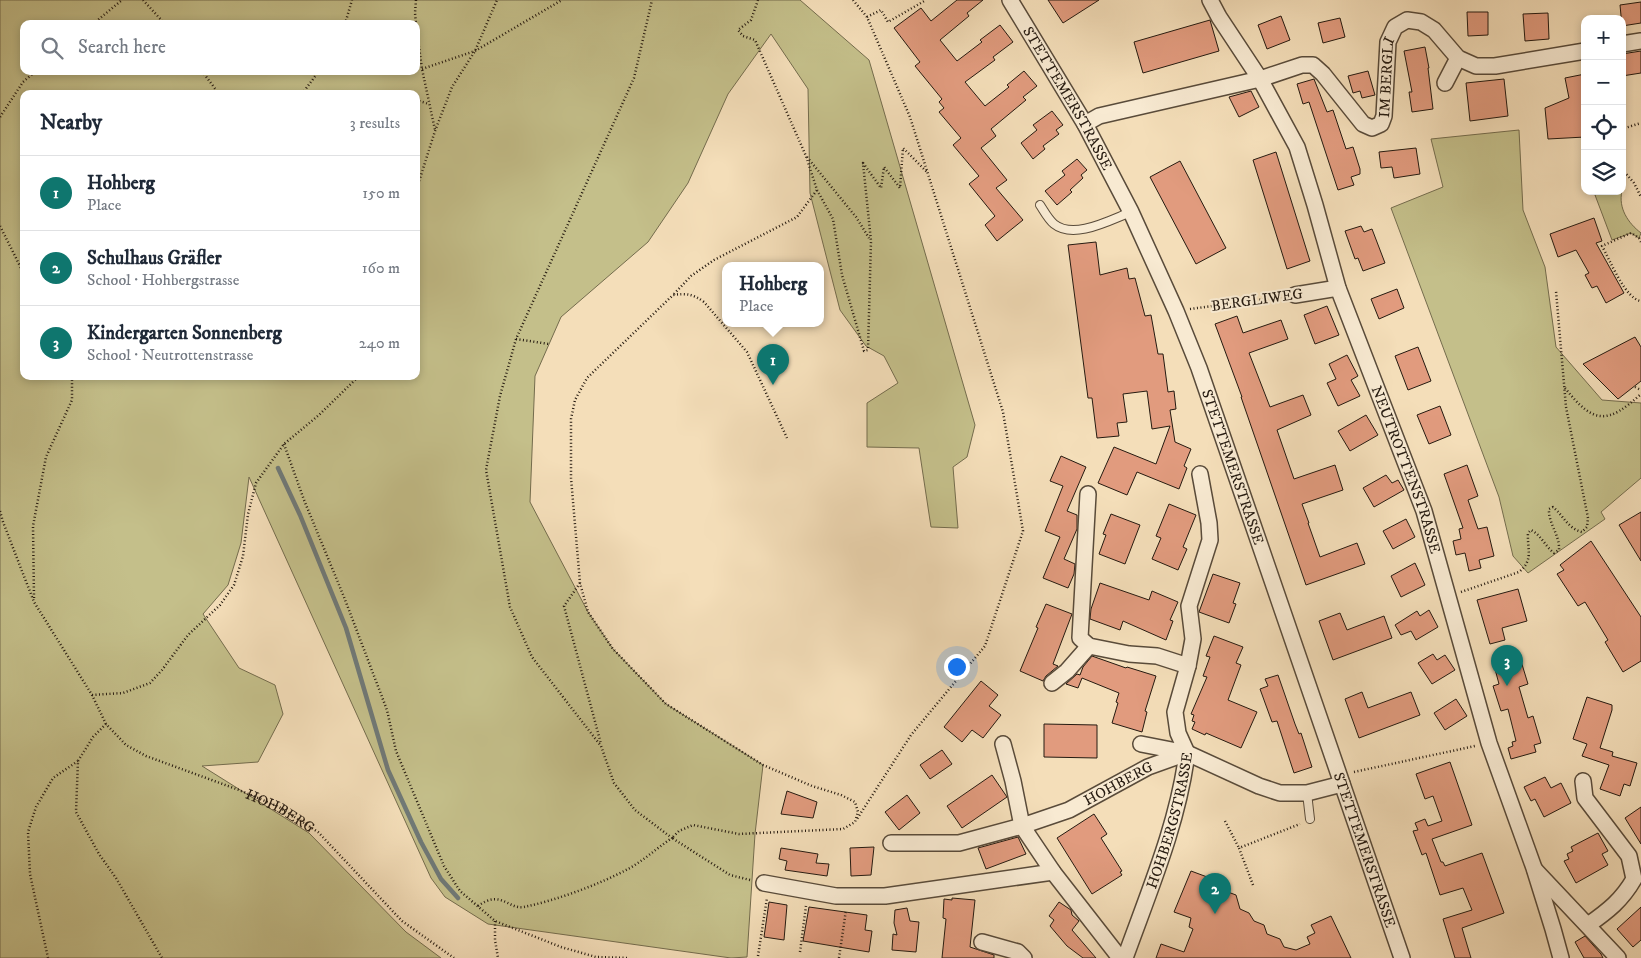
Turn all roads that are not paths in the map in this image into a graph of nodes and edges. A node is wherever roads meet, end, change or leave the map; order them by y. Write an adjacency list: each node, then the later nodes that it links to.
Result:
1 (1010, 0): 9 (street, STETTEMERSTRASSE)
2 (1210, 0): 7 (street, NEUTROTTENSTRASSE)
3 (1641, 41): 4 (street)
4 (1626, 43)
5 (1581, 52): 6 (street)
6 (1458, 58): 7 (street, IM BERGLI); 8 (street)
7 (1260, 79): 9 (street, IM BERGLI); 12 (street, NEUTROTTENSTRASSE)
8 (1445, 83)
9 (1085, 124): 11 (street, STETTEMERSTRASSE)
10 (1040, 205): 11 (lane)
11 (1131, 212): 23 (street, STETTEMERSTRASSE)
12 (1338, 288): 13 (street, BERGLIWEG); 28 (street, NEUTROTTENSTRASSE)
13 (1295, 295)
14 (1200, 474): 17 (street)
15 (1088, 494): 16 (street)
16 (1089, 646): 17 (street); 18 (street)
17 (1188, 666): 21 (street)
18 (1052, 683)
19 (1003, 744): 26 (street)
20 (1141, 744): 21 (street)
21 (1187, 753): 24 (street, HOHBERGSTRASSE); 26 (street, HOHBERG); 35 (street, HOHBERGSTRASSE)
22 (1583, 781): 31 (street)
23 (1342, 784): 24 (street, HOHBERGSTRASSE); 36 (street, STETTEMERSTRASSE)
24 (1307, 793): 25 (lane)
25 (1310, 819)
26 (1022, 826): 27 (street, HOHBERG); 29 (street)
27 (891, 843)
28 (1534, 868): 31 (street); 37 (street, NEUTROTTENSTRASSE)
29 (1053, 872): 30 (street); 34 (street)
30 (766, 887)
31 (1588, 925): 38 (street)
32 (982, 942): 33 (street)
33 (1024, 958)
34 (1120, 958)
35 (1125, 958)
36 (1402, 958)
37 (1560, 958)
38 (1618, 958)

